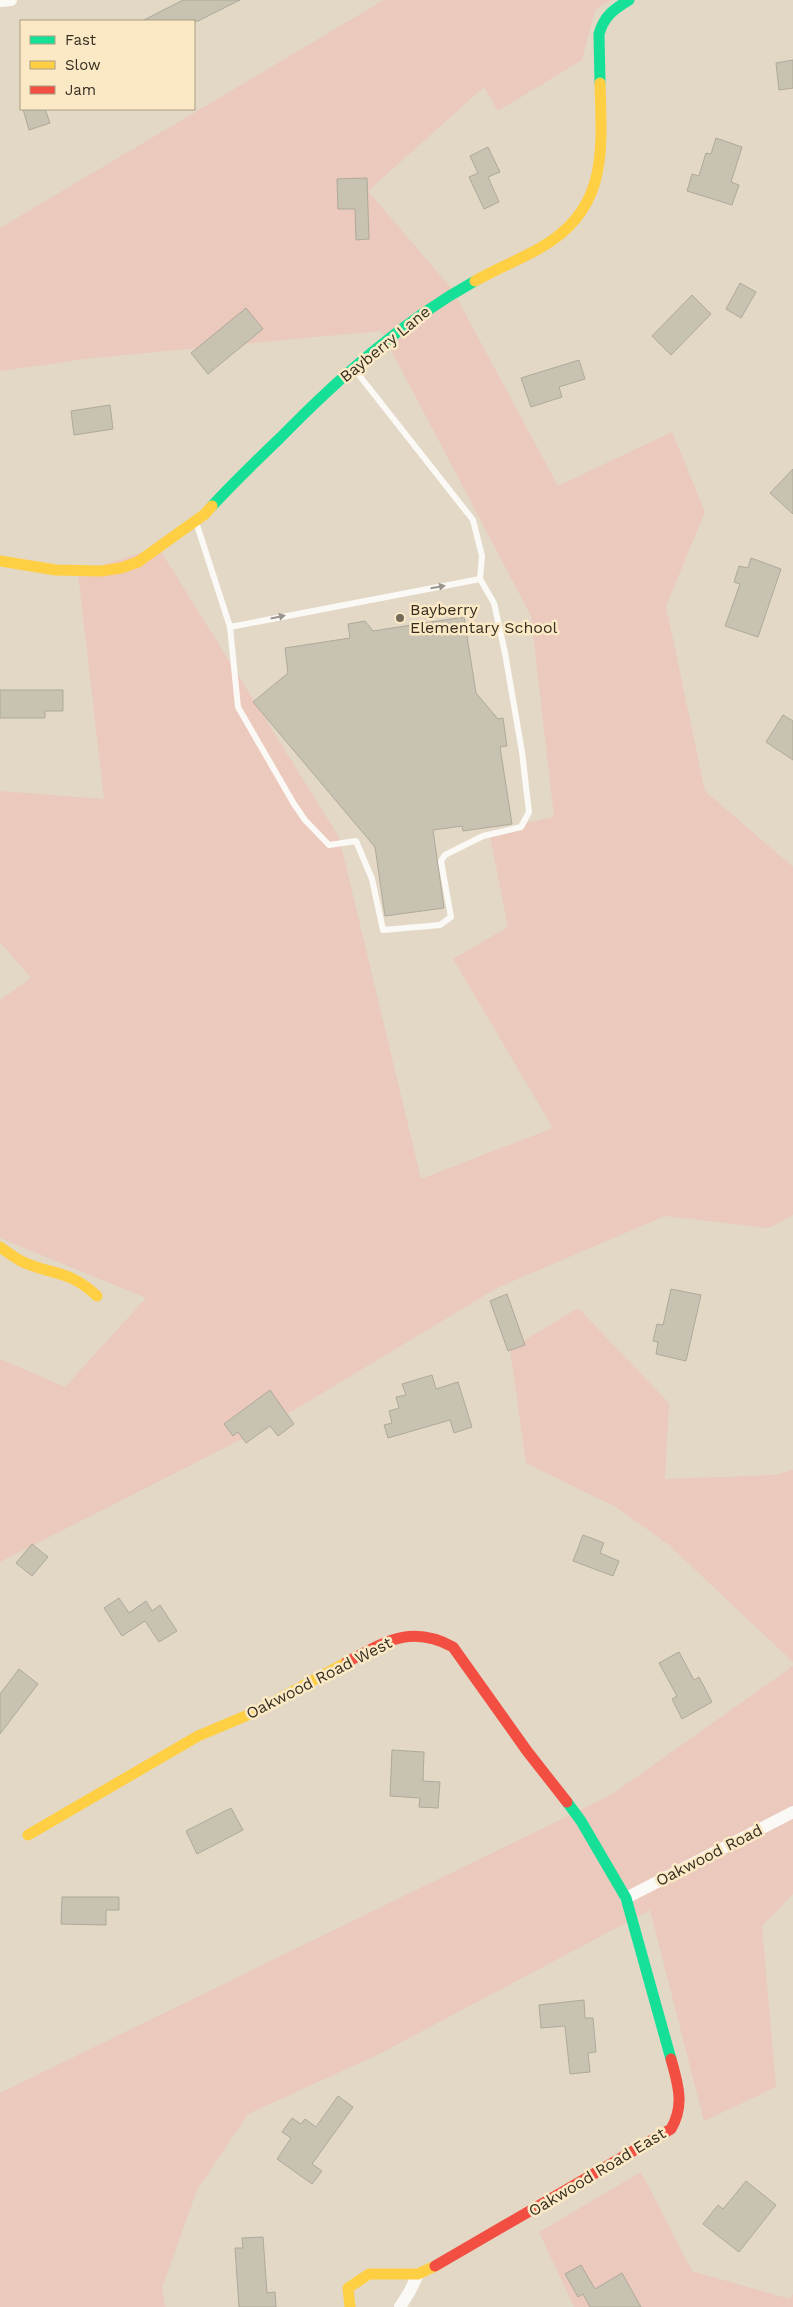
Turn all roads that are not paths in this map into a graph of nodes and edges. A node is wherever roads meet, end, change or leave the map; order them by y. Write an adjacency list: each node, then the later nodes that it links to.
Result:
1 (0, 0): 2 (street)
2 (11, 0)
3 (629, 0): 4 (street, Bayberry Lane)
4 (353, 366): 5 (street, Bayberry Lane); 7 (lane)
5 (195, 521): 6 (street, Bayberry Lane); 8 (lane)
6 (0, 561)
7 (480, 579): 8 (lane, one-way to 7); 8 (lane)
8 (230, 627)
9 (0, 1247): 10 (street)
10 (97, 1296)
11 (793, 1812): 13 (street, Oakwood Road)
12 (28, 1835): 13 (street, Oakwood Road West)
13 (626, 1898): 14 (street, Oakwood Road East)
14 (418, 2274): 15 (street, Oakwood Road East); 16 (street)
15 (350, 2307)
16 (400, 2307)

